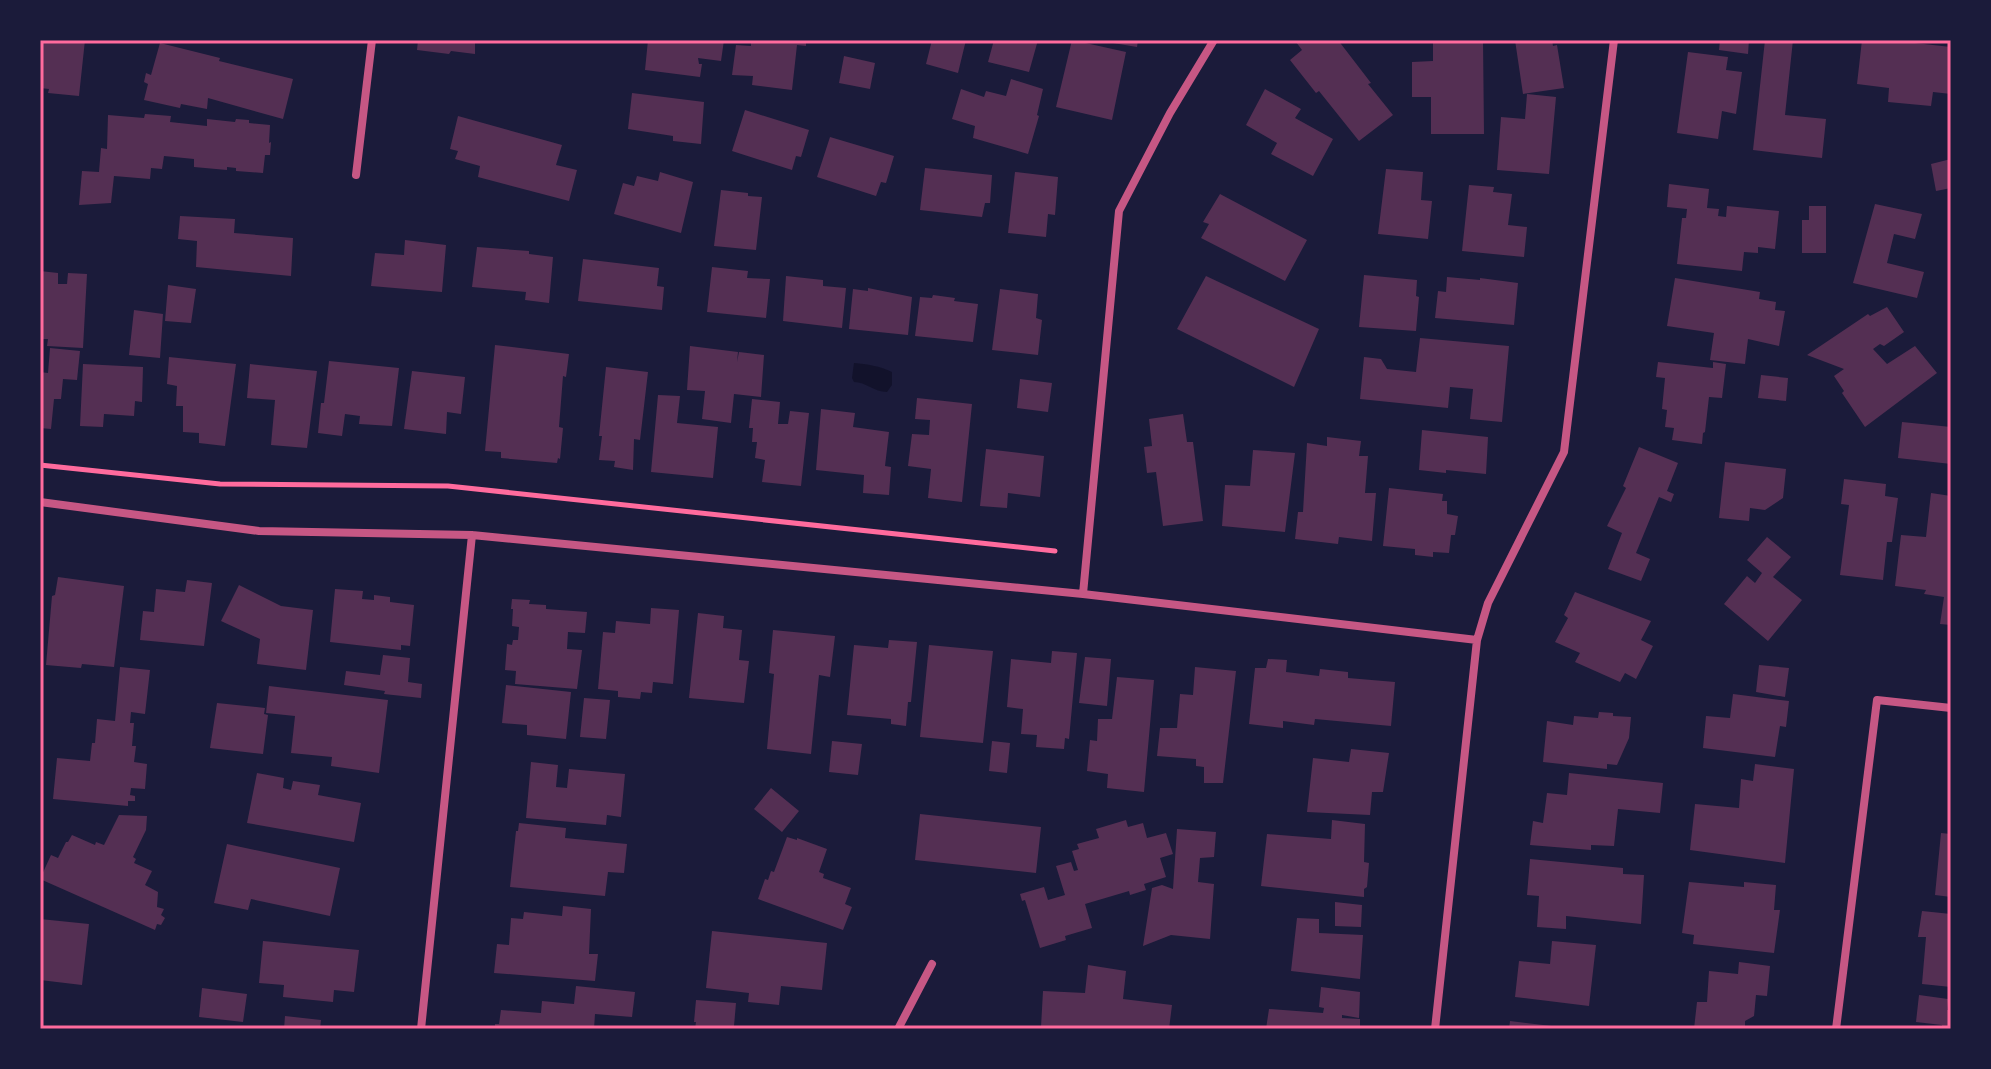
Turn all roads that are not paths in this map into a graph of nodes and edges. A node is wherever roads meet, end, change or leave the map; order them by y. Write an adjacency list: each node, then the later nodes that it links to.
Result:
1 (372, 40): 4 (street)
2 (1214, 40): 7 (street)
3 (1614, 40): 8 (street)
4 (356, 175)
5 (40, 502): 6 (street)
6 (472, 535): 7 (street); 11 (street)
7 (1083, 594): 8 (street)
8 (1477, 640): 13 (street)
9 (1951, 708): 14 (street)
10 (932, 964): 12 (street)
11 (421, 1029)
12 (898, 1029)
13 (1435, 1029)
14 (1836, 1029)

